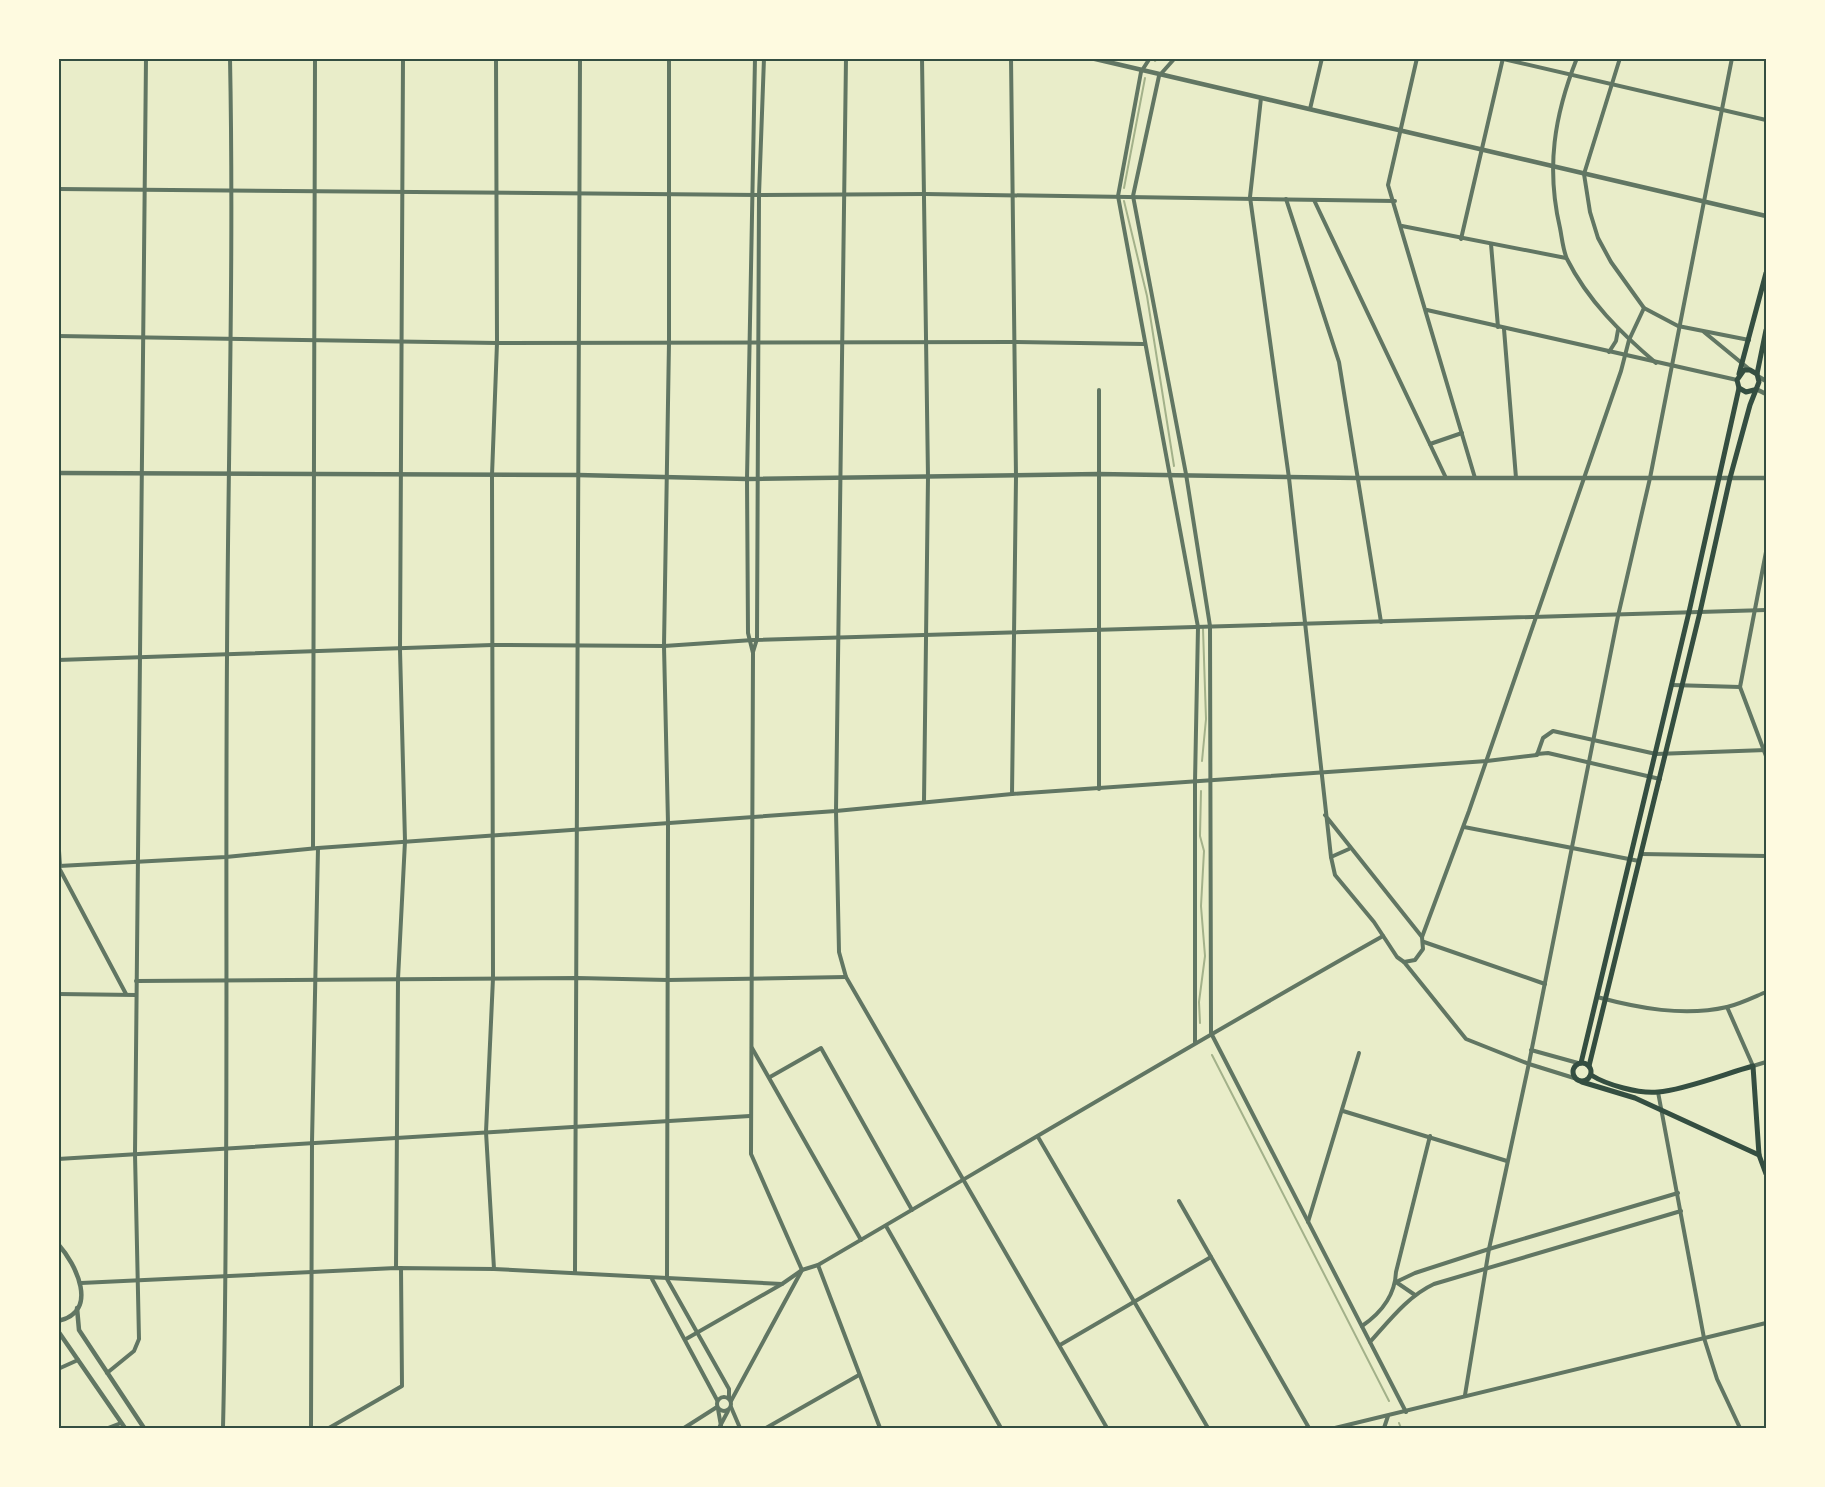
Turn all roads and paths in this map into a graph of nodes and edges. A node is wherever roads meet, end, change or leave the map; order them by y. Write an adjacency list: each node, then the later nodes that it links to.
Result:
1 (146, 58): 37 (street)
2 (230, 58): 38 (street)
3 (315, 58): 39 (street)
4 (404, 58): 40 (street)
5 (496, 58): 41 (street)
6 (580, 58): 42 (street)
7 (669, 58): 43 (street)
8 (754, 58): 28 (street)
9 (764, 58): 30 (street)
10 (846, 58): 47 (street)
11 (922, 58): 44 (street)
12 (1011, 58): 48 (street)
13 (1091, 58): 22 (street)
14 (1150, 58): 22 (street)
15 (1175, 58): 23 (street)
16 (1322, 58): 27 (street)
17 (1417, 58): 32 (street)
18 (1577, 58): 24 (street)
19 (1620, 58): 25 (street)
20 (1732, 58): 29 (street)
21 (1502, 59): 24 (street); 33 (street)
22 (1141, 72): 23 (street); 49 (street)
23 (1160, 76): 26 (street); 50 (street)
24 (1570, 76): 25 (street); 34 (street)
25 (1610, 86): 29 (street); 35 (street)
26 (1261, 97): 27 (street); 51 (street)
27 (1310, 109): 32 (street)
28 (754, 111): 30 (street); 45 (street)
29 (1721, 111): 31 (street); 55 (street)
30 (762, 112): 46 (street)
31 (1767, 120)
32 (1401, 131): 33 (street); 54 (street)
33 (1481, 151): 34 (street); 58 (street)
34 (1551, 165): 35 (street); 60 (street)
35 (1584, 174): 55 (street); 63 (street)
36 (58, 189): 37 (street)
37 (144, 189): 38 (street); 72 (street)
38 (232, 190): 39 (street); 73 (street)
39 (314, 191): 40 (street); 74 (street)
40 (403, 192): 41 (street); 75 (street)
41 (496, 194): 42 (street); 81 (street)
42 (580, 194): 43 (street); 78 (street)
43 (669, 194): 45 (street); 79 (street)
44 (925, 194): 47 (street); 48 (street); 85 (street)
45 (753, 195): 46 (street); 82 (street)
46 (759, 195): 47 (street); 83 (street)
47 (845, 195): 84 (street)
48 (1013, 195): 49 (street); 80 (street)
49 (1118, 196): 50 (street); 86 (street)
50 (1133, 196): 51 (street); 111 (street)
51 (1250, 197): 52 (street); 119 (street)
52 (1286, 199): 53 (street); 120 (street)
53 (1314, 200): 54 (street); 103 (street)
54 (1395, 201): 57 (street)
55 (1704, 202): 56 (street); 65 (street)
56 (1767, 216)
57 (1402, 226): 58 (street); 64 (street)
58 (1461, 238): 59 (street)
59 (1491, 244): 60 (street); 66 (street)
60 (1566, 258): 68 (street)
61 (1767, 273): 62 (main road)
62 (1764, 295): 77 (main road)
63 (1644, 308): 65 (street); 76 (street)
64 (1427, 310): 66 (street); 100 (street)
65 (1678, 326): 70 (street); 91 (street)
66 (1498, 327): 67 (street)
67 (1504, 329): 87 (street); 123 (street)
68 (1618, 329): 76 (street); 87 (street)
69 (1767, 330): 93 (main road)
70 (1703, 332): 77 (street); 90 (street)
71 (58, 336): 72 (street)
72 (143, 337): 73 (street); 105 (street)
73 (231, 338): 74 (street); 106 (street)
74 (314, 339): 75 (street); 107 (street)
75 (402, 339): 81 (street); 108 (street)
76 (1629, 340): 88 (street); 89 (street)
77 (1750, 340): 90 (main road)
78 (579, 341): 79 (street); 81 (street); 109 (street)
79 (669, 342): 82 (street); 114 (street)
80 (1014, 342): 85 (street); 86 (street); 117 (street)
81 (497, 343): 112 (street)
82 (750, 343): 83 (street); 101 (street)
83 (759, 343): 84 (street); 102 (street)
84 (842, 343): 85 (street); 115 (street)
85 (927, 344): 116 (street)
86 (1144, 344): 113 (street)
87 (1609, 352): 88 (street)
88 (1626, 356): 89 (street); 124 (street)
89 (1656, 363): 91 (street)
90 (1743, 363): 92 (street); 94 (main road)
91 (1671, 366): 94 (street); 125 (street)
92 (1750, 370): 93 (main road); 94 (main road)
93 (1758, 376): 95 (street); 97 (main road)
94 (1738, 377): 96 (main road)
95 (1767, 381)
96 (1739, 388): 97 (main road); 126 (main road)
97 (1755, 389): 99 (street); 127 (main road)
98 (1099, 390): 110 (street)
99 (1767, 394)
100 (1462, 433): 103 (street); 122 (street)
101 (748, 440): 102 (street); 129 (street)
102 (757, 441): 118 (street)
103 (1430, 444): 121 (street)
104 (58, 473): 105 (street)
105 (142, 473): 106 (street); 154 (street)
106 (229, 473): 107 (street); 153 (street)
107 (313, 473): 108 (street); 151 (street)
108 (401, 474): 112 (street); 150 (street)
109 (578, 474): 112 (street); 114 (street); 148 (street)
110 (1098, 474): 113 (street); 117 (street); 141 (street)
111 (1186, 474): 113 (street); 119 (street); 139 (street)
112 (492, 475): 147 (street)
113 (1171, 475): 140 (street)
114 (666, 476): 129 (street); 149 (street)
115 (842, 477): 116 (street); 118 (street); 144 (street)
116 (927, 477): 117 (street); 143 (street)
117 (1016, 477): 142 (street)
118 (757, 478): 129 (street); 145 (street)
119 (1288, 478): 120 (street); 138 (street)
120 (1357, 478): 121 (street); 137 (street)
121 (1446, 478): 122 (street)
122 (1475, 478): 123 (street)
123 (1516, 478): 124 (street)
124 (1585, 478): 125 (street); 136 (street)
125 (1650, 478): 126 (street); 135 (street)
126 (1719, 478): 127 (street); 133 (main road)
127 (1730, 478): 128 (street); 134 (main road)
128 (1767, 478)
129 (747, 479): 146 (street)
130 (1767, 552): 132 (street)
131 (1767, 610): 132 (street)
132 (1754, 611): 134 (street); 158 (street)
133 (1689, 612): 134 (street); 135 (street); 156 (main road)
134 (1700, 612): 157 (main road)
135 (1618, 616): 136 (street); 159 (street)
136 (1536, 617): 137 (street); 165 (street)
137 (1381, 622): 138 (street)
138 (1306, 624): 139 (street); 167 (street)
139 (1210, 626): 140 (street); 170 (street)
140 (1198, 627): 141 (street); 171 (street)
141 (1099, 628): 142 (street); 172 (street)
142 (1014, 632): 143 (street); 173 (street)
143 (925, 635): 144 (street); 174 (street)
144 (839, 638): 145 (street); 175 (street)
145 (757, 639): 146 (street); 152 (street)
146 (749, 640): 149 (street); 152 (street)
147 (492, 645): 148 (street); 150 (street); 181 (street)
148 (577, 645): 149 (street); 180 (street)
149 (664, 646): 178 (street)
150 (400, 650): 151 (street); 183 (street)
151 (312, 653): 153 (street); 184 (street)
152 (753, 653): 177 (street)
153 (227, 655): 154 (street); 188 (street)
154 (140, 658): 155 (street); 192 (street)
155 (58, 660)
156 (1672, 685): 157 (street); 162 (main road)
157 (1680, 685): 158 (street); 163 (main road)
158 (1740, 687): 160 (street)
159 (1594, 738): 161 (street); 162 (street); 166 (street)
160 (1766, 750): 163 (street); 164 (street)
161 (1537, 754): 165 (street); 166 (street)
162 (1656, 754): 163 (street); 168 (main road)
163 (1666, 754): 169 (main road)
164 (1767, 756)
165 (1487, 760): 167 (street); 179 (street)
166 (1589, 762): 168 (street); 186 (street)
167 (1320, 774): 170 (street); 176 (street)
168 (1650, 776): 169 (street); 191 (main road)
169 (1660, 779): 190 (main road)
170 (1210, 781): 171 (street); 214 (street)
171 (1195, 782): 172 (street); 215 (street)
172 (1099, 789): 173 (street)
173 (1012, 794): 174 (street)
174 (924, 802): 175 (street)
175 (836, 811): 177 (street); 198 (street)
176 (1325, 815): 185 (street); 189 (street)
177 (753, 817): 178 (street); 197 (street)
178 (668, 823): 180 (street); 204 (street)
179 (1464, 827): 186 (street); 195 (street)
180 (577, 830): 181 (street); 200 (street)
181 (493, 835): 183 (street); 199 (street)
182 (58, 836): 193 (street)
183 (405, 841): 184 (street); 201 (street)
184 (316, 848): 188 (street); 203 (street)
185 (1349, 849): 189 (street); 195 (street)
186 (1571, 849): 191 (street); 206 (street)
187 (1767, 856): 190 (street)
188 (226, 857): 192 (street); 202 (street)
189 (1331, 857): 194 (street)
190 (1640, 857): 191 (street); 212 (main road)
191 (1631, 859): 211 (main road)
192 (138, 861): 193 (street); 205 (street)
193 (59, 866): 209 (street)
194 (1383, 936): 196 (street); 214 (street)
195 (1423, 940): 196 (street); 206 (street)
196 (1404, 962): 221 (street)
197 (751, 977): 198 (street); 204 (street); 216 (street)
198 (846, 977): 246 (street)
199 (493, 978): 200 (street); 201 (street); 234 (street)
200 (577, 978): 204 (street); 233 (street)
201 (398, 979): 203 (street); 236 (street)
202 (228, 980): 203 (street); 205 (street); 239 (street)
203 (315, 980): 238 (street)
204 (668, 980): 232 (street)
205 (136, 981): 210 (street)
206 (1545, 984): 217 (street)
207 (1767, 992): 213 (street)
208 (58, 994): 209 (street)
209 (126, 994): 210 (street)
210 (136, 994): 240 (street)
211 (1597, 997): 212 (street); 220 (main road)
212 (1605, 999): 213 (street); 222 (main road)
213 (1727, 1007): 223 (street)
214 (1210, 1034): 215 (street); 251 (street)
215 (1197, 1042): 237 (street)
216 (751, 1046): 225 (street); 231 (street)
217 (1531, 1050): 220 (street); 221 (street)
218 (1359, 1053): 229 (street)
219 (1767, 1062): 223 (street)
220 (1580, 1063): 222 (main road); 226 (main road)
221 (1529, 1064): 226 (street); 243 (street)
222 (1589, 1066): 224 (main road)
223 (1753, 1066): 228 (main road); 241 (main road)
224 (1591, 1075): 227 (main road); 228 (main road)
225 (770, 1077): 249 (street); 253 (street)
226 (1574, 1078): 227 (main road)
227 (1582, 1082): 230 (main road)
228 (1658, 1092): 230 (street)
229 (1343, 1111): 235 (street); 251 (street)
230 (1662, 1111): 241 (main road); 247 (street)
231 (750, 1116): 232 (street); 261 (street)
232 (668, 1120): 233 (street); 266 (street)
233 (575, 1126): 234 (street); 263 (street)
234 (486, 1132): 236 (street); 260 (street)
235 (1430, 1136): 243 (street); 268 (street)
236 (397, 1137): 238 (street); 258 (street)
237 (1038, 1137): 246 (street); 272 (street)
238 (312, 1142): 239 (street); 262 (street)
239 (225, 1149): 240 (street); 264 (street)
240 (135, 1154): 242 (street); 267 (street)
241 (1759, 1155): 244 (main road)
242 (58, 1159)
243 (1507, 1161): 255 (street)
244 (1765, 1162): 245 (main road)
245 (1767, 1174)
246 (965, 1180): 249 (street); 282 (street)
247 (1678, 1193): 250 (street); 255 (street)
248 (1179, 1201): 256 (street)
249 (912, 1210): 252 (street)
250 (1681, 1211): 259 (street); 279 (street)
251 (1308, 1222): 276 (street)
252 (886, 1226): 253 (street); 306 (street)
253 (861, 1240): 257 (street)
254 (58, 1244): 269 (street)
255 (1489, 1249): 259 (street); 268 (street)
256 (1211, 1257): 272 (street); 309 (street)
257 (818, 1265): 261 (street); 286 (street)
258 (399, 1268): 260 (street); 262 (street); 300 (street)
259 (1487, 1268): 271 (street); 287 (street)
260 (494, 1269): 263 (street)
261 (802, 1270): 270 (street); 288 (street)
262 (312, 1271): 264 (street); 299 (street)
263 (575, 1273): 265 (street)
264 (226, 1275): 267 (street); 298 (street)
265 (652, 1279): 266 (street); 280 (street)
266 (667, 1279): 270 (street); 278 (street)
267 (139, 1280): 269 (street); 285 (street)
268 (1396, 1282): 271 (street); 276 (street)
269 (81, 1283): 273 (street)
270 (782, 1284): 278 (street)
271 (1415, 1296): 281 (street)
272 (1135, 1303): 282 (street); 308 (street)
273 (77, 1308): 274 (street); 285 (street)
274 (58, 1321)
275 (1767, 1323): 279 (street)
276 (1362, 1326): 281 (street)
277 (58, 1331): 283 (street)
278 (697, 1333): 280 (street); 288 (street)
279 (1704, 1338): 287 (street); 312 (street)
280 (686, 1339): 289 (street)
281 (1370, 1342): 292 (street)
282 (1060, 1345): 307 (street)
283 (78, 1360): 284 (street); 294 (street)
284 (58, 1369)
285 (107, 1373): 297 (street)
286 (860, 1375): 304 (street); 305 (street)
287 (1465, 1395): 292 (street)
288 (730, 1400): 289 (street); 291 (street)
289 (717, 1401): 290 (street)
290 (717, 1408): 291 (street); 301 (street); 302 (street)
291 (730, 1409): 302 (street); 303 (street)
292 (1406, 1412): 293 (street)
293 (1388, 1416): 310 (street); 311 (street)
294 (121, 1423): 295 (street); 296 (street)
295 (108, 1428)
296 (125, 1428)
297 (144, 1428)
298 (223, 1428)
299 (311, 1428)
300 (329, 1428)
301 (684, 1428)
302 (721, 1428)
303 (740, 1428)
304 (766, 1428)
305 (880, 1428)
306 (1001, 1428)
307 (1107, 1428)
308 (1208, 1428)
309 (1309, 1428)
310 (1335, 1428)
311 (1384, 1428)
312 (1740, 1428)

